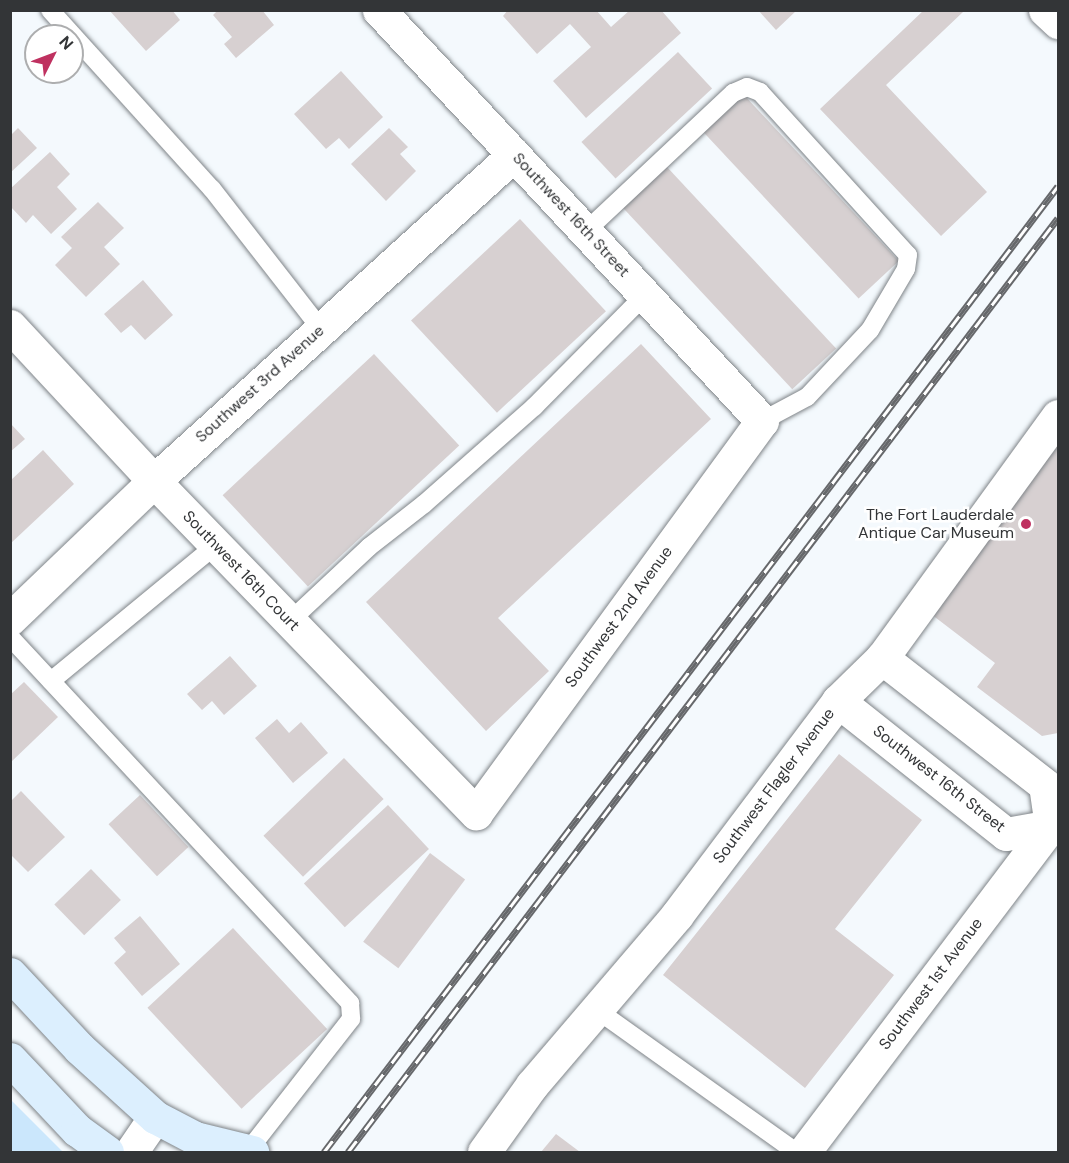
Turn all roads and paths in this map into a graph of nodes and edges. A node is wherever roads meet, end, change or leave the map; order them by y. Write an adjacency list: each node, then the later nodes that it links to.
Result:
1 (50, 10): 9 (lane)
2 (379, 10): 5 (street, Southwest 16th Street)
3 (1045, 10): 4 (street)
4 (1059, 22)
5 (514, 154): 6 (street, Southwest 16th Street); 9 (street, Southwest 3rd Avenue)
6 (586, 231): 7 (street, Southwest 16th Street); 11 (lane)
7 (645, 296): 11 (street, Southwest 16th Street); 15 (lane)
8 (10, 326): 12 (street, Southwest 16th Court)
9 (321, 329): 12 (street, Southwest 3rd Avenue)
10 (1059, 416): 17 (street, Southwest Flagler Avenue)
11 (762, 421): 20 (street, Southwest 2nd Avenue)
12 (154, 481): 13 (street, Southwest 16th Court); 14 (street, Southwest 3rd Avenue)
13 (216, 545): 15 (street, Southwest 16th Court); 18 (lane)
14 (10, 619)
15 (290, 621): 20 (street, Southwest 16th Court)
16 (10, 637): 18 (lane)
17 (882, 658): 19 (street, Southwest Flagler Avenue); 21 (street)
18 (51, 681): 28 (lane)
19 (838, 701): 21 (street, Southwest 16th Street); 23 (street, Southwest Flagler Avenue)
20 (476, 813)
21 (1056, 825): 31 (street, Southwest 1st Avenue)
22 (10, 974): 25 (main road)
23 (597, 1010): 29 (street, Southwest Flagler Avenue); 30 (lane)
24 (10, 1059): 26 (main road)
25 (154, 1117): 27 (street); 28 (main road)
26 (107, 1152)
27 (131, 1152)
28 (249, 1152)
29 (484, 1152)
30 (796, 1152)
31 (804, 1152)

